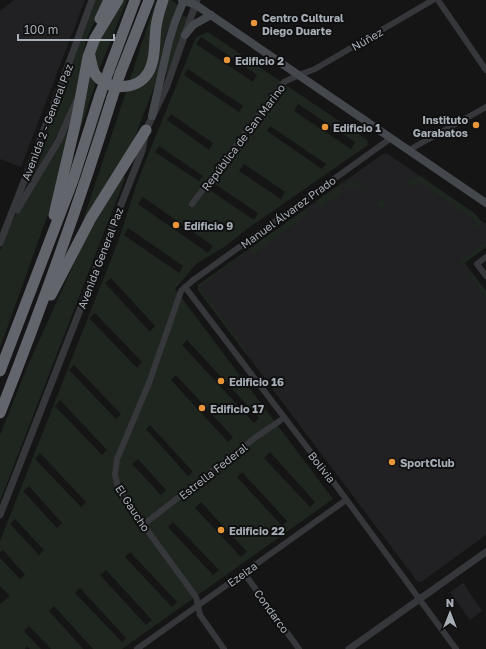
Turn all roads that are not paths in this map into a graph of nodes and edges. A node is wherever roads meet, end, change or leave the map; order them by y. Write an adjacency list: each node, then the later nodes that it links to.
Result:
1 (92, 0): 25 (street, Avenida 2 - General Paz)
2 (109, 0): 13 (highway)
3 (118, 0): 13 (highway)
4 (135, 0): 28 (highway, bridge)
5 (149, 0): 31 (highway, bridge)
6 (183, 0): 10 (main road); 19 (main road)
7 (433, 0): 16 (street, Núñez)
8 (438, 0): 15 (street)
9 (162, 2): 14 (highway)
10 (195, 2): 11 (main road); 12 (street, Avenida General Paz)
11 (211, 15): 12 (main road); 16 (main road)
12 (185, 35): 19 (street, Avenida General Paz)
13 (95, 38): 14 (highway)
14 (90, 49): 17 (highway)
15 (486, 70)
16 (299, 75): 21 (main road); 24 (street, República de San Marino)
17 (81, 90): 25 (street); 28 (highway)
18 (486, 107): 22 (street)
19 (152, 116): 20 (street, Avenida General Paz)
20 (146, 130): 31 (highway); 36 (street, Avenida General Paz)
21 (391, 138): 22 (main road); 30 (street, Manuel Álvarez Prado)
22 (409, 150): 23 (main road)
23 (486, 203)
24 (192, 204)
25 (7, 226): 26 (street, Avenida 2 - General Paz)
26 (0, 243)
27 (486, 257): 29 (street)
28 (42, 262): 32 (highway)
29 (486, 276)
30 (185, 287): 34 (street, Bolivia); 37 (street, El Gaucho)
31 (31, 332): 33 (highway)
32 (0, 371)
33 (0, 413)
34 (284, 418): 35 (street, Bolivia); 37 (street, Estrella Federal)
35 (346, 500): 39 (street, Ezeiza); 40 (street, Bolivia)
36 (0, 515)
37 (143, 525): 41 (street, El Gaucho)
38 (486, 552): 40 (street)
39 (244, 573): 41 (street, Ezeiza); 44 (street, Condarco)
40 (419, 598): 45 (street); 46 (street, Bolivia)
41 (199, 605): 42 (street, Ezeiza); 43 (street, El Gaucho)
42 (141, 648)
43 (224, 649)
44 (299, 649)
45 (349, 649)
46 (456, 649)

